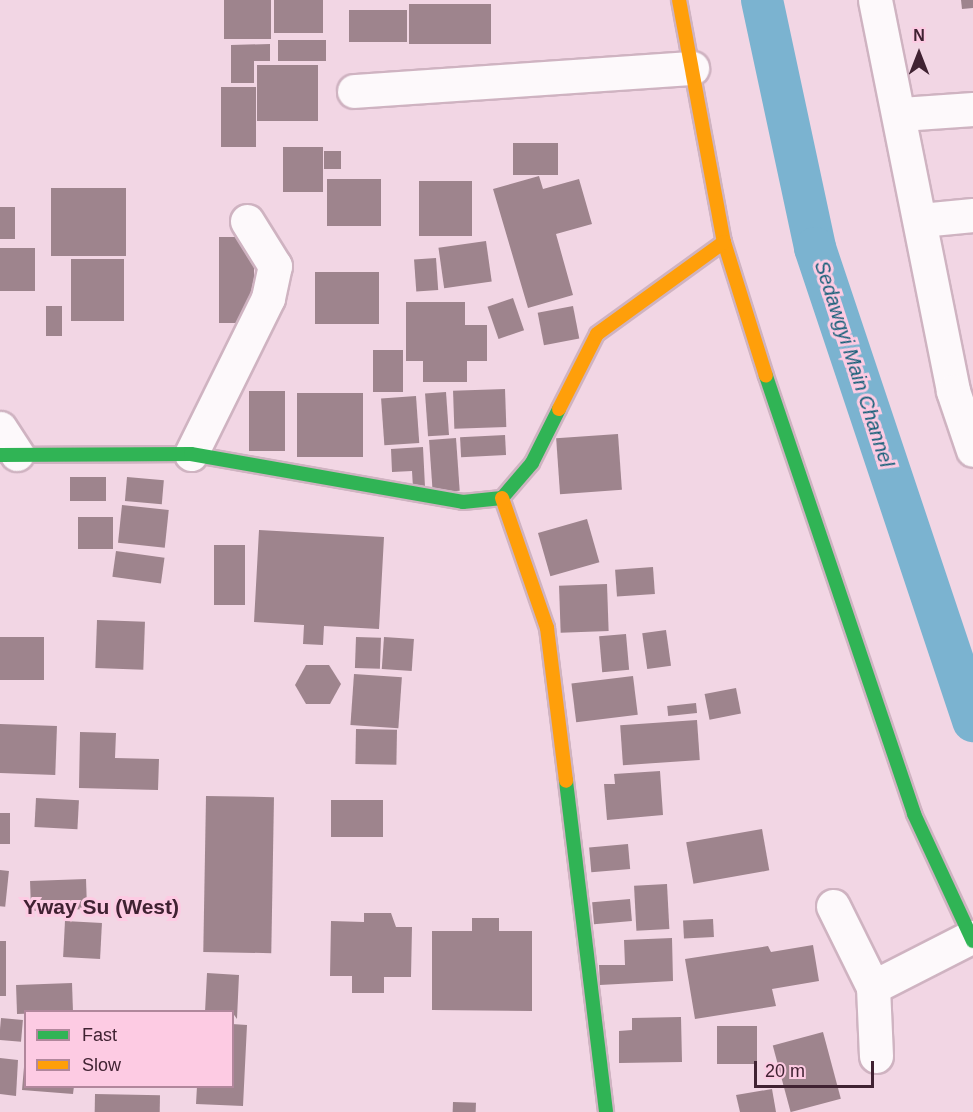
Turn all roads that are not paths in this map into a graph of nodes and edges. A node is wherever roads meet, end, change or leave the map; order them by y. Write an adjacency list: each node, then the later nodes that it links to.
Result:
1 (679, 0): 3 (street)
2 (875, 0): 6 (street)
3 (692, 68): 4 (street); 10 (street)
4 (354, 91)
5 (973, 109): 6 (street)
6 (901, 114): 8 (street)
7 (973, 215): 8 (street)
8 (921, 220): 12 (street)
9 (247, 221): 13 (street)
10 (724, 242): 14 (street); 16 (street)
11 (6, 445): 13 (street)
12 (973, 450)
13 (191, 454): 14 (street)
14 (502, 498): 19 (street)
15 (833, 906): 17 (street)
16 (972, 939): 17 (street)
17 (873, 987): 18 (street)
18 (876, 1056)
19 (606, 1112)

